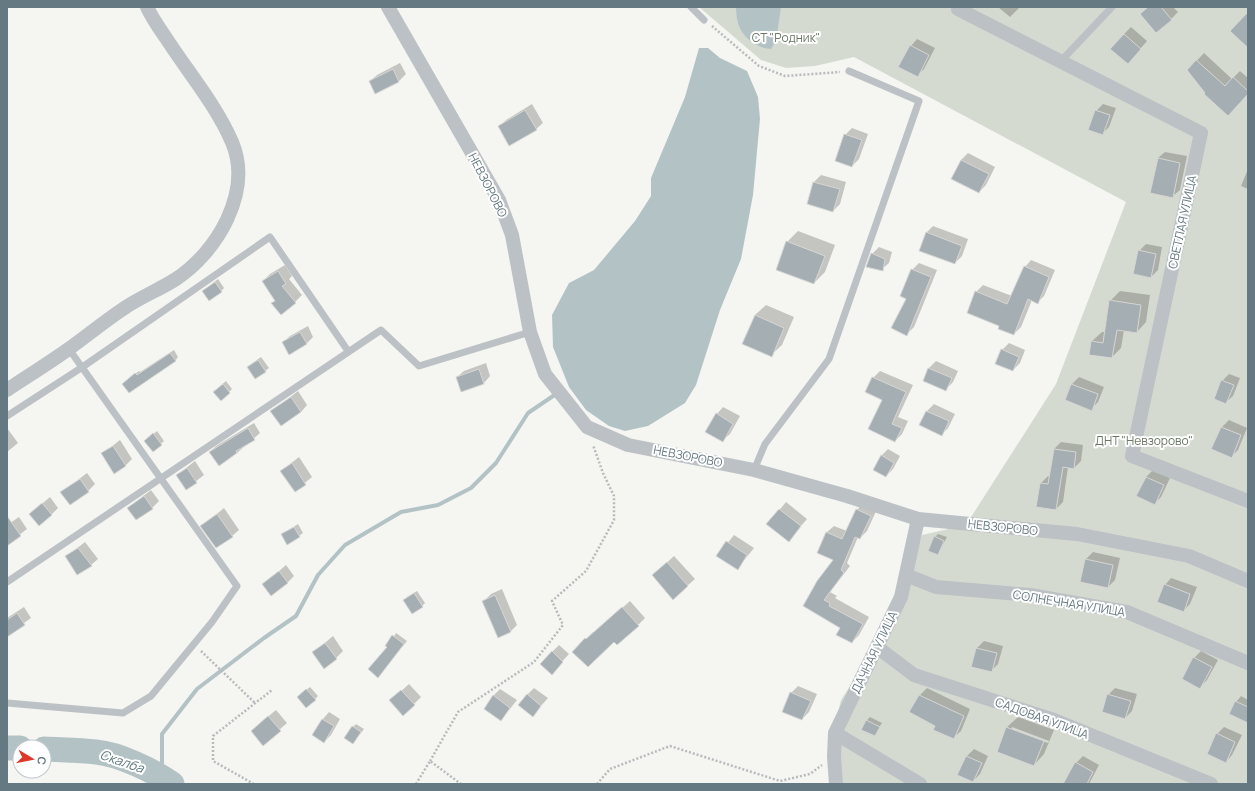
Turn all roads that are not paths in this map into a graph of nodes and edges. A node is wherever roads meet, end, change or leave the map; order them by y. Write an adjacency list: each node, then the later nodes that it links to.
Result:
1 (147, 7): 10 (street)
2 (388, 7): 9 (street, НЕВЗОРОВО)
3 (691, 7): 6 (lane)
4 (1112, 7): 7 (lane)
5 (958, 8): 7 (street, СВЕТЛАЯ УЛИЦА)
6 (704, 20)
7 (1061, 61): 17 (street, СВЕТЛАЯ УЛИЦА)
8 (849, 71): 15 (lane)
9 (530, 332): 11 (lane); 15 (street, НЕВЗОРОВО)
10 (69, 349): 12 (lane); 13 (street)
11 (348, 352): 12 (lane); 16 (lane)
12 (81, 368): 14 (lane); 16 (lane)
13 (7, 390)
14 (7, 416)
15 (754, 470): 18 (street, НЕВЗОРОВО)
16 (160, 479): 21 (lane); 24 (lane)
17 (1248, 501)
18 (918, 519): 19 (street, ДАЧНАЯ УЛИЦА); 20 (street, НЕВЗОРОВО)
19 (906, 575): 22 (street, ДАЧНАЯ УЛИЦА); 23 (street, СОЛНЕЧНАЯ УЛИЦА)
20 (1248, 581)
21 (7, 582)
22 (878, 647): 25 (street, ДАЧНАЯ УЛИЦА); 28 (street, САДОВАЯ УЛИЦА)
23 (1248, 664)
24 (7, 703)
25 (835, 733): 26 (street, ДАЧНАЯ УЛИЦА); 27 (street)
26 (836, 784)
27 (920, 784)
28 (1211, 784)

